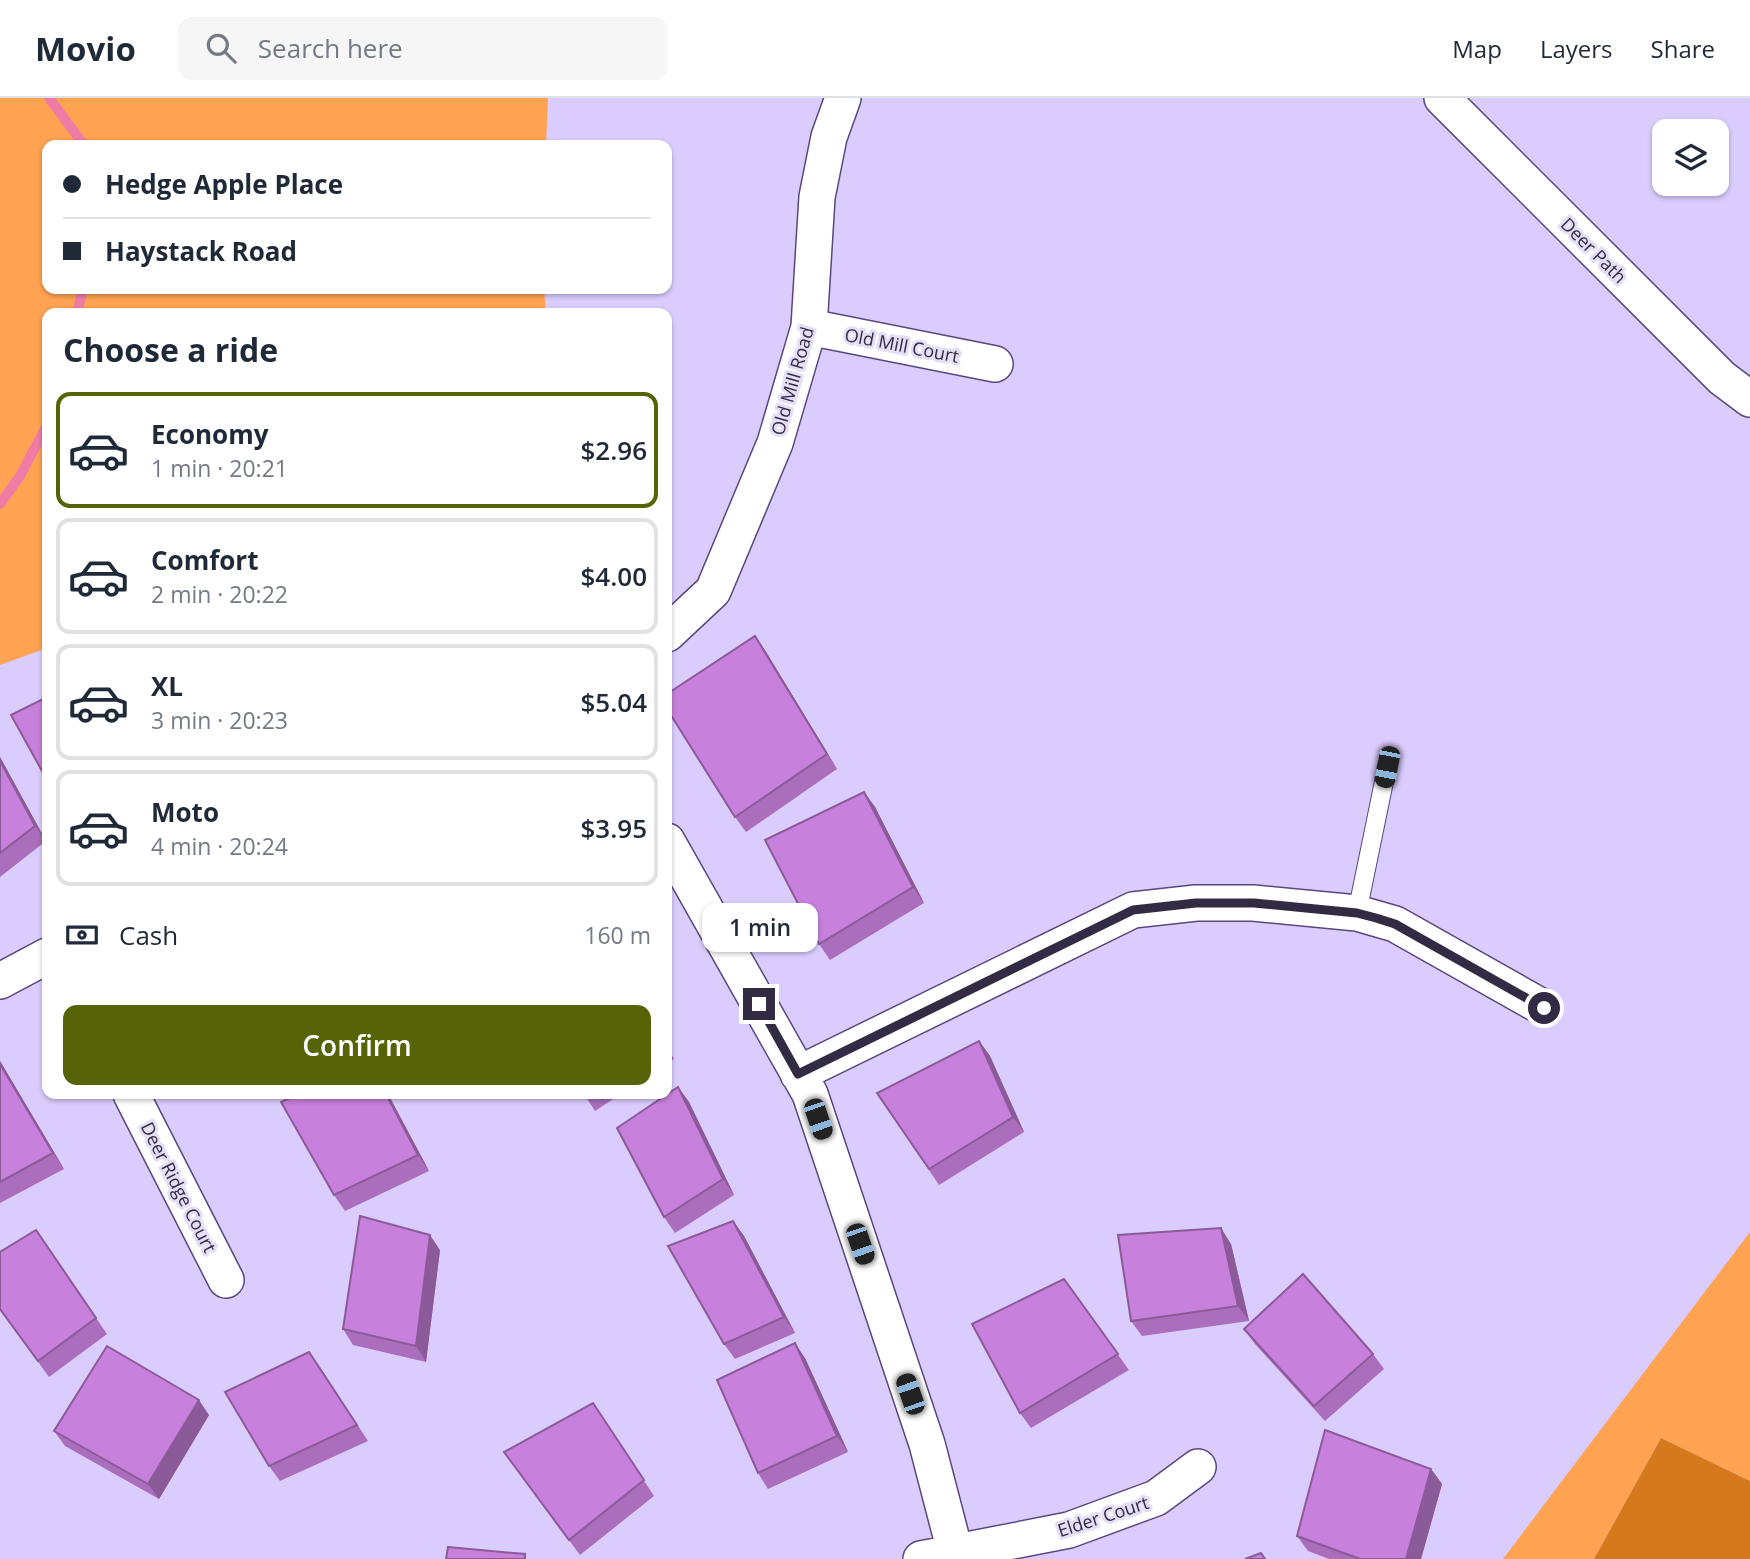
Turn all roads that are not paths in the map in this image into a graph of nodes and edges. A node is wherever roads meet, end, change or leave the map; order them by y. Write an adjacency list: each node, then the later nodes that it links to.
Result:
1 (843, 98): 3 (street, Old Mill Road)
2 (1442, 98): 5 (street, Deer Path)
3 (809, 327): 4 (street, Old Mill Court); 6 (street, Old Mill Road)
4 (995, 364)
5 (1750, 399)
6 (672, 629)
7 (1387, 767): 9 (lane)
8 (672, 850): 13 (street)
9 (1357, 913): 12 (street); 13 (street)
10 (42, 959): 11 (street)
11 (0, 981)
12 (1544, 1008)
13 (798, 1074): 17 (street)
14 (134, 1099): 15 (street, Deer Ridge Court)
15 (226, 1280)
16 (1198, 1467): 17 (street, Elder Court)
17 (957, 1555): 18 (street, Elder Court)
18 (921, 1559)

